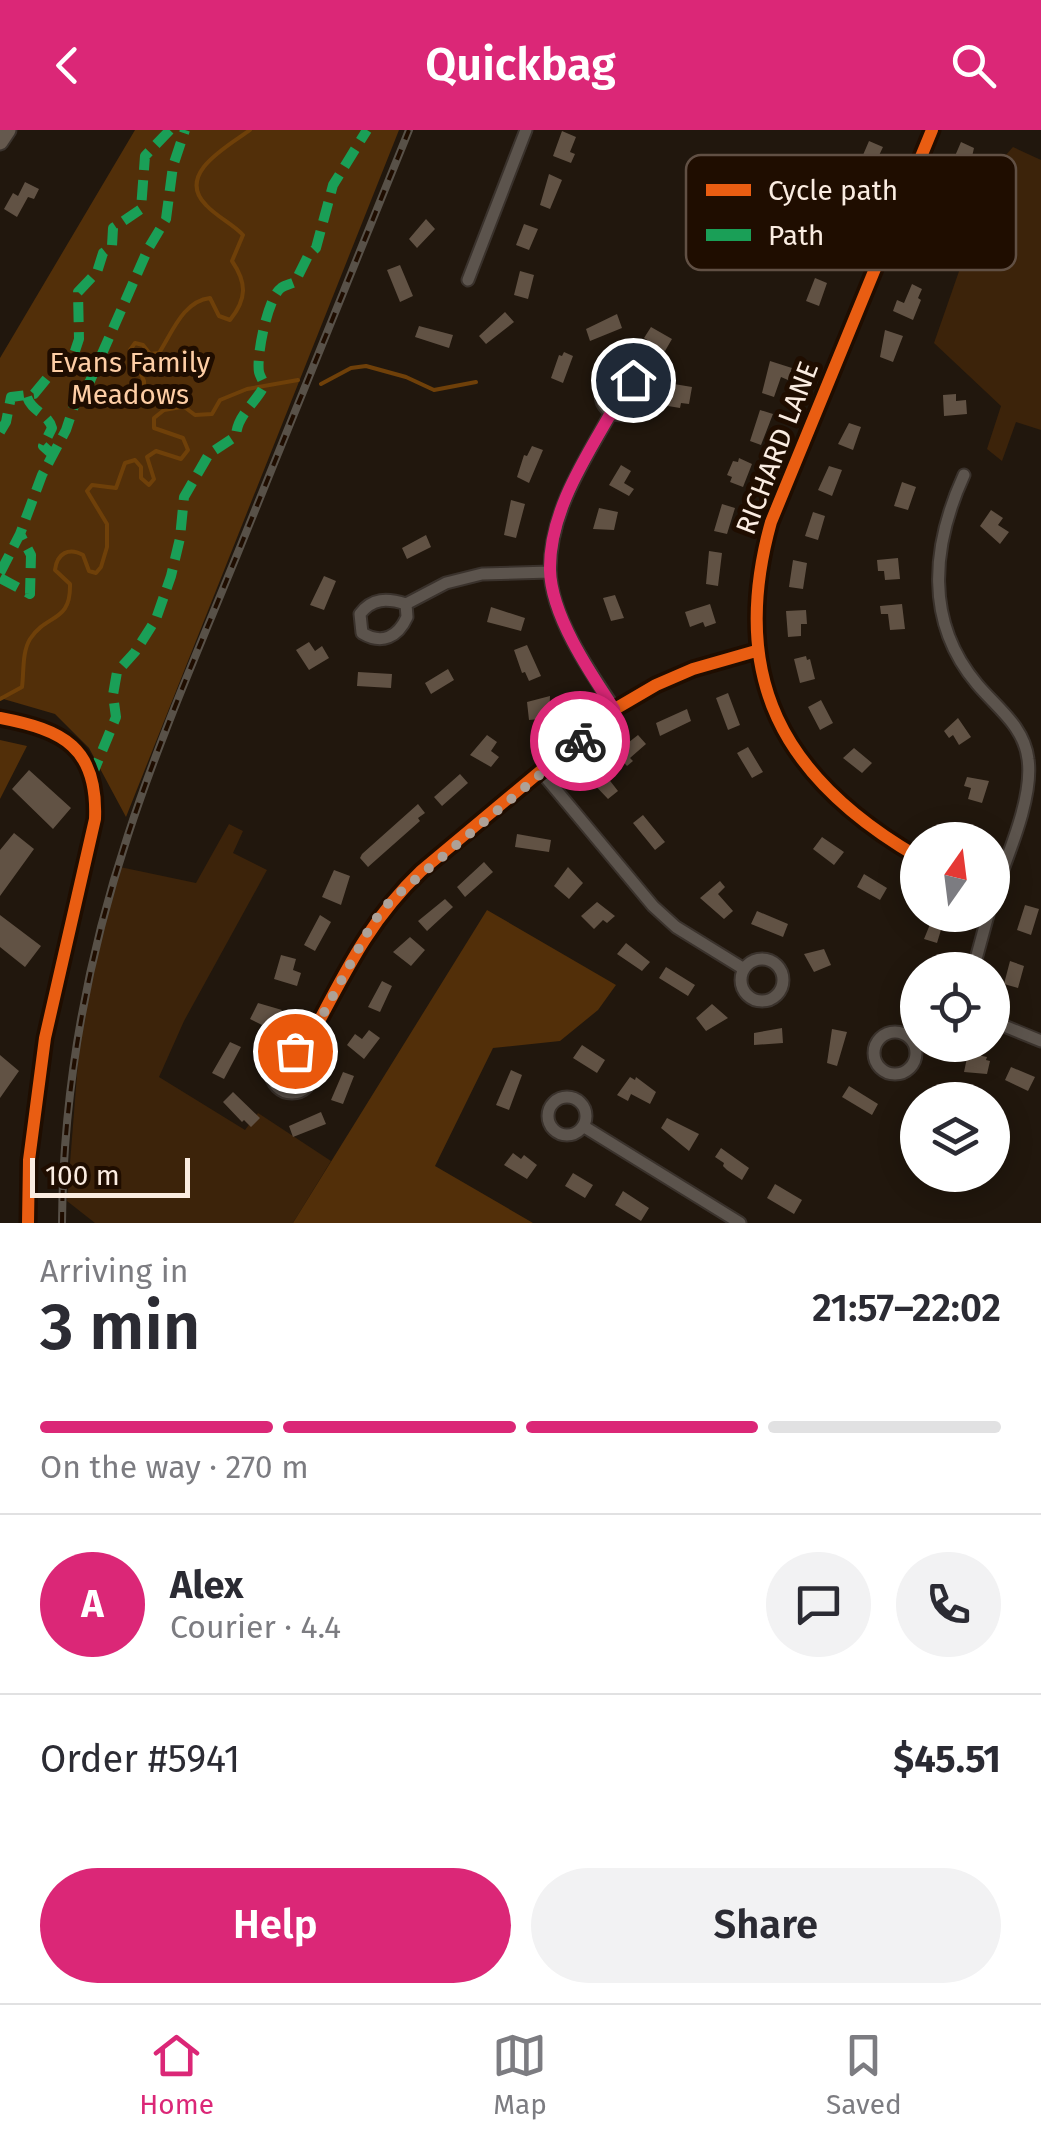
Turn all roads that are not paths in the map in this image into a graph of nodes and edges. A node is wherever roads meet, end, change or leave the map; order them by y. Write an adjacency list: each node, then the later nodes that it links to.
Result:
1 (8, 130): 4 (main road)
2 (526, 130): 7 (street)
3 (932, 130): 5 (street, RICHARD LANE)
4 (0, 142)
5 (922, 155)
6 (874, 270): 12 (street, RICHARD LANE)
7 (468, 280)
8 (611, 413): 10 (street)
9 (964, 475): 16 (street)
10 (550, 572): 11 (street); 13 (street)
11 (406, 604): 11 (street)
12 (756, 651): 13 (street); 17 (street, RICHARD LANE)
13 (614, 709): 15 (street)
14 (0, 718): 23 (street)
15 (542, 772): 18 (street); 21 (street)
16 (1010, 843)
17 (900, 845)
18 (744, 969)
19 (1010, 1028): 20 (street)
20 (1041, 1041)
21 (302, 1053)
22 (583, 1126): 24 (street)
23 (28, 1223)
24 (740, 1223)

